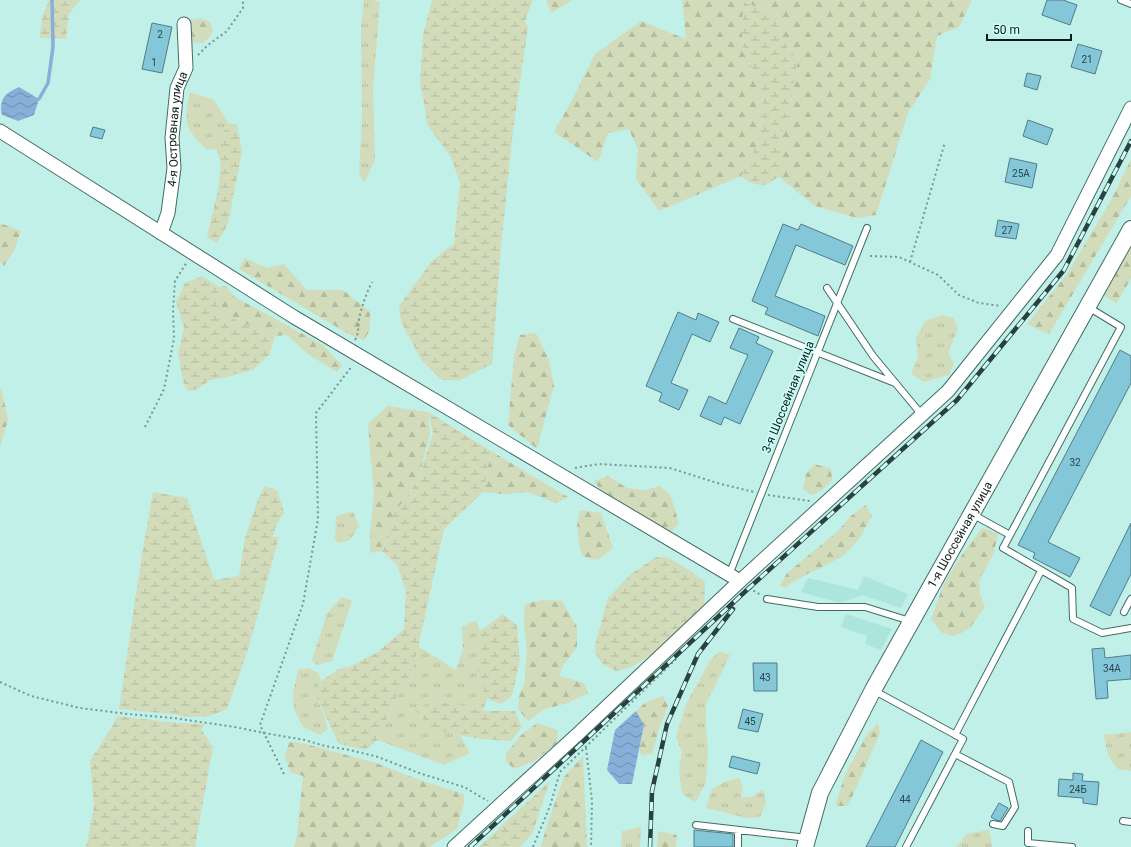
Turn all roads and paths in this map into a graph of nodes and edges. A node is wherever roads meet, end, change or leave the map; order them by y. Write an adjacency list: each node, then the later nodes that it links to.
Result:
1 (243, 0): 5 (path)
2 (1121, 0): 3 (lane)
3 (1131, 4)
4 (184, 24): 5 (street, 4-я Островная улица)
5 (186, 68): 11 (street, 4-я Островная улица)
6 (1131, 108): 19 (street)
7 (0, 131): 11 (street)
8 (944, 142): 14 (path)
9 (867, 228): 17 (lane, 3-я Шоссейная улица)
10 (1131, 229): 18 (street, 1-я Шоссейная улица)
11 (161, 233): 12 (street)
12 (192, 253): 22 (street); 25 (path)
13 (870, 256): 14 (path)
14 (910, 262): 19 (path)
15 (372, 282): 22 (path)
16 (828, 288): 17 (lane)
17 (837, 303): 21 (lane, 3-я Шоссейная улица); 23 (lane)
18 (1088, 306): 29 (street, 1-я Шоссейная улица); 30 (lane)
19 (1015, 308): 24 (street)
20 (733, 319): 21 (lane)
21 (818, 352): 23 (lane); 27 (lane, 3-я Шоссейная улица)
22 (355, 353): 32 (street); 41 (path)
23 (895, 383): 24 (lane)
24 (922, 415): 28 (street)
25 (145, 427)
26 (569, 469): 27 (path)
27 (761, 494): 28 (path); 32 (lane, 3-я Шоссейная улица)
28 (826, 503): 32 (street)
29 (972, 514): 30 (lane); 36 (street, 1-я Шоссейная улица)
30 (1010, 535): 31 (lane)
31 (1042, 571): 37 (lane); 42 (lane)
32 (735, 578): 33 (path); 46 (street)
33 (767, 599): 36 (lane)
34 (1131, 599): 35 (lane)
35 (1124, 612)
36 (912, 622): 40 (street, 1-я Шоссейная улица)
37 (1131, 628)
38 (682, 654): 43 (path)
39 (0, 682): 41 (path)
40 (873, 690): 42 (lane); 53 (street, 1-я Шоссейная улица)
41 (264, 734): 45 (path); 46 (path)
42 (955, 735): 44 (lane)
43 (586, 748): 55 (path); 56 (path)
44 (955, 754): 49 (lane); 58 (lane)
45 (284, 774)
46 (498, 807): 54 (street)
47 (1123, 822): 48 (lane)
48 (1131, 822)
49 (993, 824)
50 (696, 825): 51 (lane)
51 (738, 830): 53 (lane); 57 (lane)
52 (1028, 831): 59 (lane)
53 (807, 842)
54 (454, 847)
55 (533, 847)
56 (591, 847)
57 (738, 847)
58 (906, 847)
59 (1072, 847)

